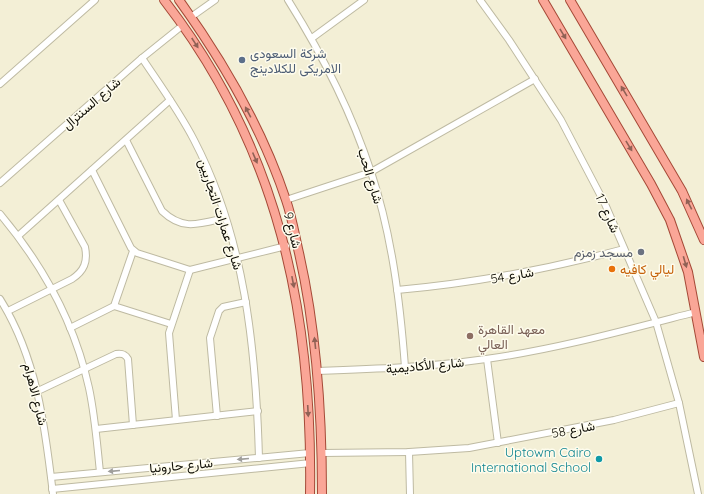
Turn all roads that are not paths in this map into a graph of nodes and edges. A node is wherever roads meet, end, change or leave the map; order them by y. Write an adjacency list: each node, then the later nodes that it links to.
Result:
1 (96, 0): 15 (street)
2 (164, 0): 11 (main road, شارع 9)
3 (179, 0): 10 (main road, شارع 9)
4 (215, 0): 10 (street)
5 (288, 0): 12 (street, شارع الحب)
6 (364, 0): 12 (street)
7 (480, 0): 14 (street, شارع 17)
8 (543, 0): 38 (main road, one-way to 38)
9 (570, 0): 26 (main road, one-way to 9)
10 (191, 16): 22 (main road, شارع 9, one-way to 10)
11 (183, 25): 13 (street, شارع السنترال); 27 (main road, شارع 9, one-way to 27)
12 (312, 38): 19 (street, شارع الحب)
13 (142, 58): 16 (street, شارع عمارات التجاريين); 20 (street, شارع السنترال)
14 (535, 79): 19 (street); 28 (street, شارع 17)
15 (0, 84)
16 (170, 100): 17 (street); 24 (street, شارع عمارات التجاريين)
17 (126, 140): 18 (street); 24 (street)
18 (92, 170): 21 (street); 29 (street)
19 (371, 172): 22 (street); 33 (street, شارع الحب)
20 (0, 183)
21 (59, 200): 25 (street); 32 (street)
22 (286, 200): 46 (main road, شارع 9, one-way to 22)
23 (0, 214): 25 (street)
24 (225, 218): 30 (street, شارع عمارات التجاريين)
25 (18, 236): 32 (street)
26 (704, 240)
27 (286, 246): 30 (street); 56 (main road, شارع 9, one-way to 56)
28 (624, 249): 33 (street, شارع 54); 39 (street, شارع 17)
29 (133, 251): 31 (street); 36 (street)
30 (238, 259): 31 (street); 35 (street, شارع عمارات التجاريين)
31 (190, 270): 40 (street)
32 (52, 289): 37 (street); 41 (street)
33 (397, 290): 44 (street, شارع الحب)
34 (0, 299): 37 (street, شارع الاهرام)
35 (246, 302): 49 (street, شارع عمارات التجاريين); 50 (street)
36 (114, 306): 40 (street); 41 (street)
37 (8, 311): 47 (street, شارع الاهرام)
38 (696, 312): 39 (street, شارع الأكاديمية); 42 (main road)
39 (656, 322): 43 (street, شارع الأكاديمية); 48 (street, شارع 17)
40 (171, 324): 51 (street)
41 (70, 328): 45 (street)
42 (704, 356)
43 (487, 359): 44 (street, شارع الأكاديمية); 54 (street)
44 (405, 367): 46 (street, شارع الأكاديمية)
45 (84, 369): 47 (street); 52 (street); 53 (street)
46 (317, 371): 57 (main road, شارع 9)
47 (38, 391): 61 (street, شارع الاهرام)
48 (679, 403): 54 (street, شارع 58); 66 (street, شارع 17)
49 (258, 412): 50 (street); 58 (street, شارع عمارات التجاريين)
50 (217, 416): 51 (street)
51 (176, 420): 52 (street)
52 (133, 425): 53 (street)
53 (96, 429): 60 (street)
54 (498, 443): 55 (street, شارع 58)
55 (409, 452): 57 (street, شارع 58); 65 (street)
56 (310, 453): 58 (street, شارع حارونيا); 59 (main road, شارع 9)
57 (322, 454): 64 (main road, شارع 9)
58 (259, 458): 60 (street, شارع حارونيا, one-way to 60)
59 (311, 463): 62 (street, شارع حارونيا); 63 (main road, شارع 9)
60 (100, 472): 61 (street, شارع حارونيا)
61 (51, 477): 62 (street, شارع الاهرام)
62 (52, 491)
63 (310, 494)
64 (322, 494)
65 (410, 494)
66 (698, 494)

